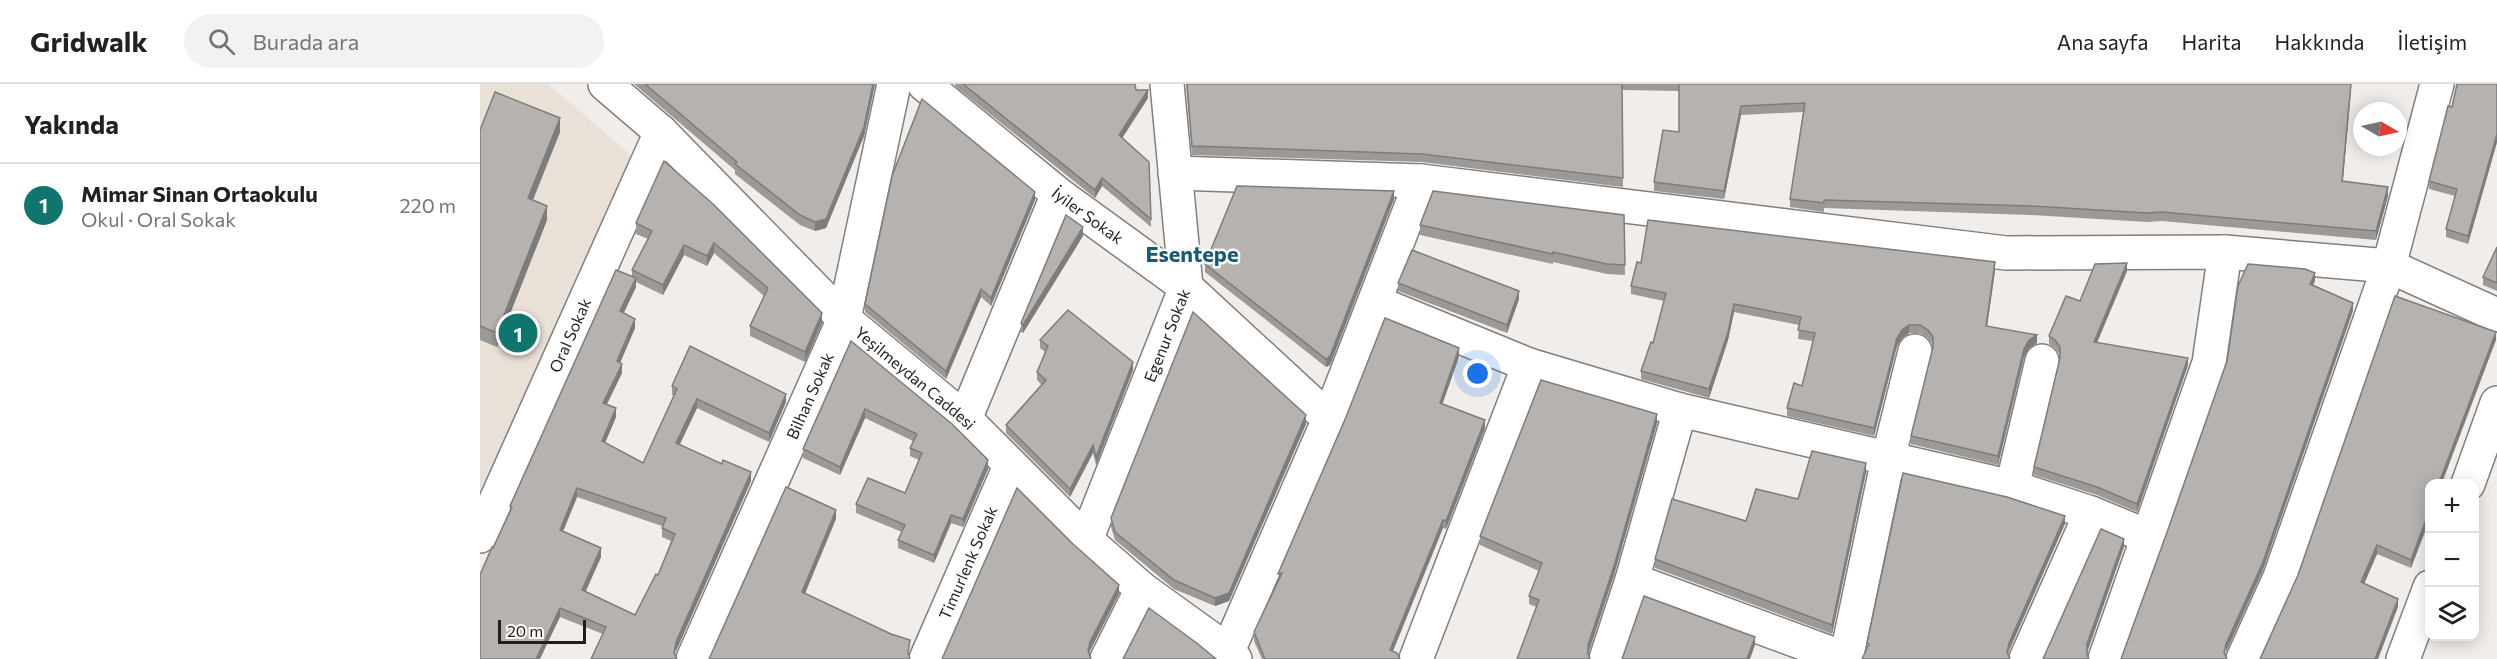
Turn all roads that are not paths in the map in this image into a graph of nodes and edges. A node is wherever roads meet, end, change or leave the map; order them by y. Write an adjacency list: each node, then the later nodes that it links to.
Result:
1 (604, 84): 6 (street, Yeşilmeydan Caddesi)
2 (894, 84): 15 (street, Bilhan Sokak)
3 (924, 84): 9 (street, İyiler Sokak)
4 (1167, 84): 7 (street, Egenur Sokak)
5 (2437, 84): 11 (street)
6 (661, 132): 15 (street, Yeşilmeydan Caddesi); 28 (street, Oral Sokak)
7 (1175, 172): 8 (street); 12 (street, Egenur Sokak)
8 (1421, 181): 10 (street); 13 (street)
9 (1059, 194): 12 (street, İyiler Sokak); 21 (street)
10 (2225, 252): 11 (street); 29 (street)
11 (2389, 266): 14 (street); 43 (street)
12 (1186, 287): 22 (street, İyiler Sokak); 30 (street, Egenur Sokak)
13 (1375, 302): 18 (street); 22 (street)
14 (2497, 315)
15 (844, 319): 21 (street, Yeşilmeydan Caddesi); 35 (street, Bilhan Sokak)
16 (1915, 351): 23 (street)
17 (2042, 362): 26 (street)
18 (1529, 365): 20 (street); 38 (street)
19 (2497, 403): 25 (street)
20 (1680, 410): 23 (street); 31 (street)
21 (965, 419): 24 (street, Yeşilmeydan Caddesi)
22 (1329, 419): 34 (street)
23 (1888, 459): 26 (street); 40 (street)
24 (1010, 466): 30 (street, Yeşilmeydan Caddesi); 36 (street, Timurlenk Sokak)
25 (2469, 479)
26 (2012, 487): 27 (street)
27 (2091, 513): 29 (street); 41 (street)
28 (480, 536)
29 (2149, 537): 42 (street)
30 (1086, 540): 32 (street, Yeşilmeydan Caddesi)
31 (1632, 580): 39 (street); 40 (street)
32 (1142, 589): 34 (street, Yeşilmeydan Caddesi); 37 (street)
33 (2425, 600): 44 (street)
34 (1231, 655)
35 (693, 659)
36 (926, 659)
37 (1107, 659)
38 (1416, 659)
39 (1606, 659)
40 (1846, 659)
41 (2026, 659)
42 (2105, 659)
43 (2243, 659)
44 (2403, 659)

